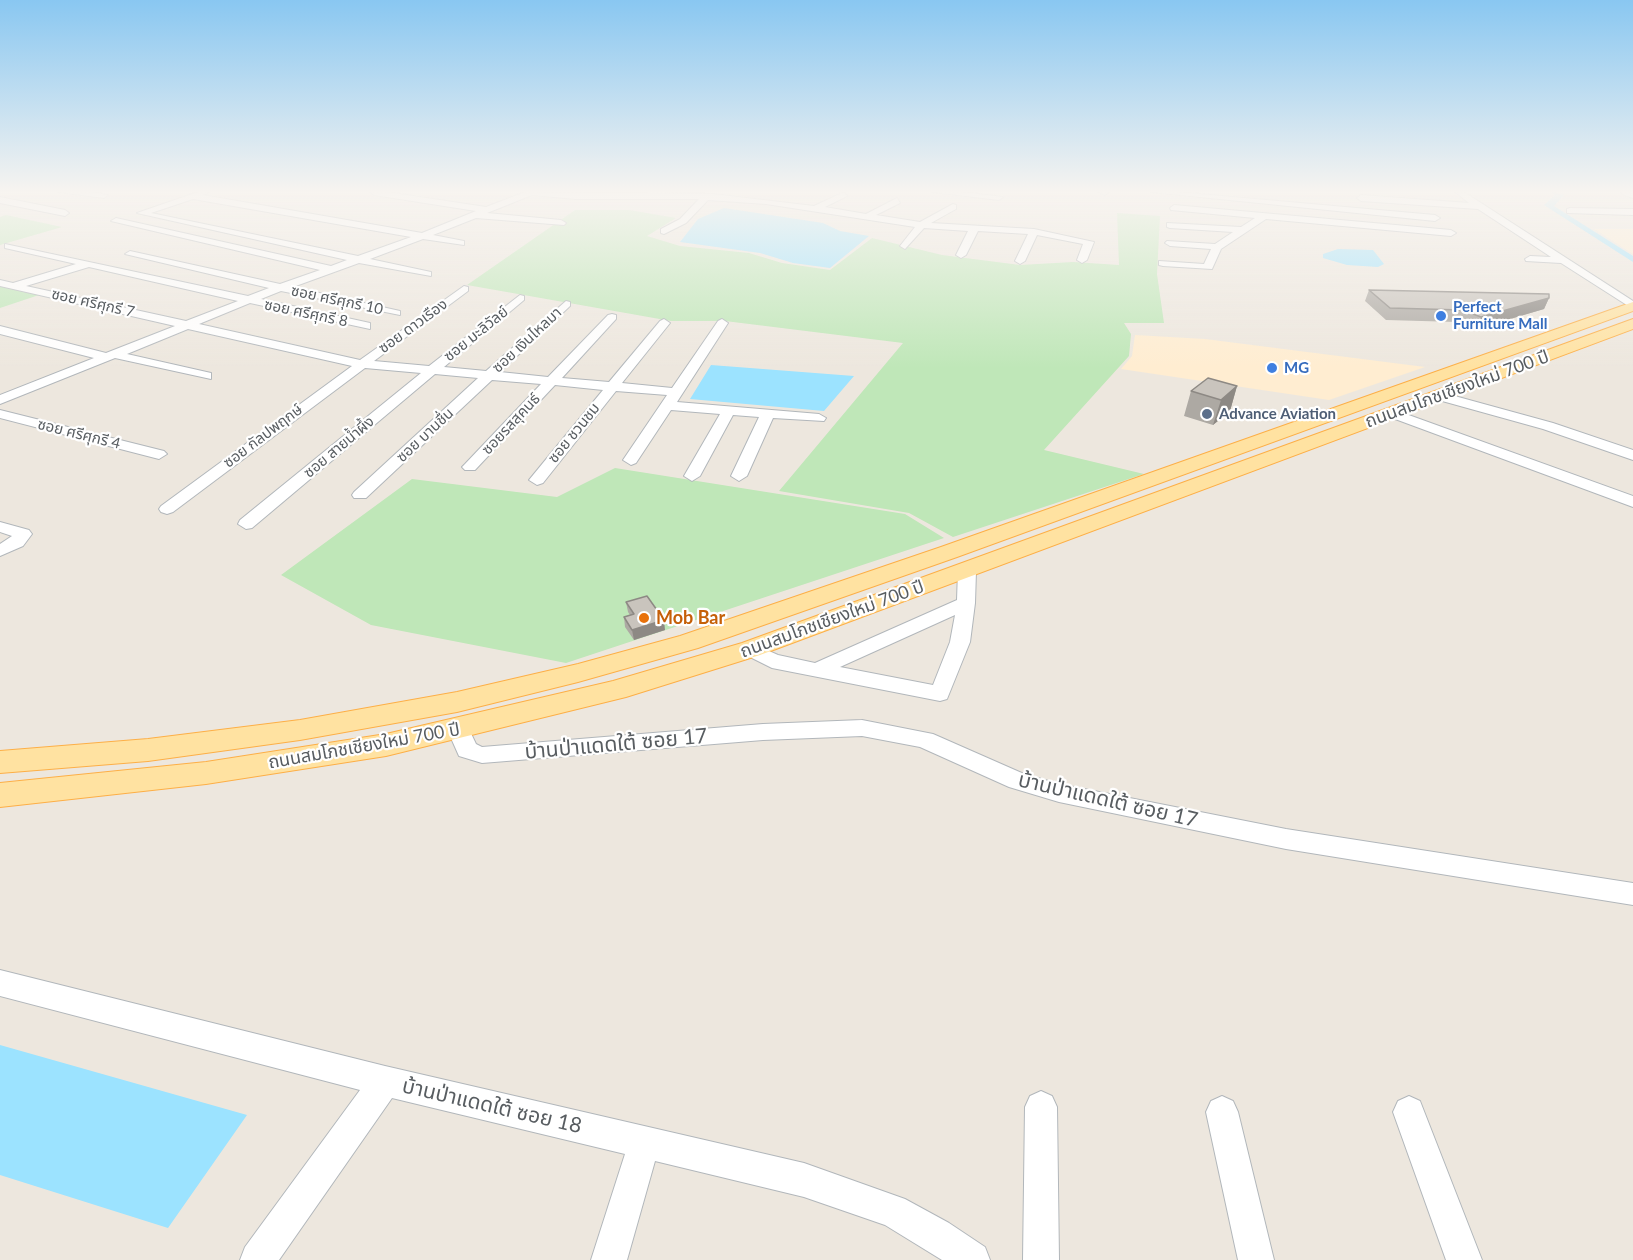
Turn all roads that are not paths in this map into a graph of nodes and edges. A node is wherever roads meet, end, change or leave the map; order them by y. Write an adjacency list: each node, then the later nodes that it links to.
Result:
1 (30, 251): 19 (street, ซอย ศรีศุกรี 8)
2 (139, 251): 12 (street)
3 (246, 251): 20 (street)
4 (323, 251): 13 (street)
5 (384, 251): 13 (street)
6 (963, 251): 11 (street)
7 (1025, 251): 17 (street)
8 (1086, 251): 15 (street)
9 (1215, 251): 18 (street)
10 (1547, 251): 16 (street)
11 (961, 255)
12 (120, 256): 19 (street); 25 (street, ซอย ศรีศุกรี 10)
13 (362, 259): 20 (street); 21 (street)
14 (1530, 259): 16 (street)
15 (1082, 260)
16 (1561, 260): 23 (street)
17 (1020, 261)
18 (1163, 263)
19 (90, 264): 24 (street); 29 (street, ซอย ศรีศุกรี 8)
20 (332, 269): 25 (street)
21 (427, 274)
22 (0, 283): 24 (street, ซอย ศรีศุกรี 7)
23 (1597, 284): 27 (street); 31 (street)
24 (13, 285): 36 (street, ซอย ศรีศุกรี 7)
25 (279, 288): 29 (street); 32 (street, ซอย ศรีศุกรี 10)
26 (464, 289): 41 (street, ซอย ดาวเรือง)
27 (1633, 295)
28 (520, 298): 42 (street, ซอย มะลิวัลย์)
29 (246, 300): 36 (street); 38 (street, ซอย ศรีศุกรี 8)
30 (566, 304): 43 (street, ซอย เงินไหลมา)
31 (1633, 306): 74 (main road, ถนนสมโภชเชียงใหม่ 700 ปี)
32 (396, 313)
33 (612, 317): 45 (street, ซอยรสสุคนธ์)
34 (664, 322): 46 (street, ซอย ชวนชม)
35 (722, 323): 47 (street)
36 (186, 324): 40 (street); 41 (street, ซอย ศรีศุกรี 7)
37 (1633, 324): 48 (main road, ถนนสมโภชเชียงใหม่ 700 ปี)
38 (366, 326)
39 (0, 330): 40 (street)
40 (109, 356): 44 (street); 49 (street)
41 (362, 364): 42 (street, ซอย ศรีศุกรี 7); 65 (street, ซอย กัลปพฤกษ์)
42 (432, 370): 43 (street, ซอย ศรีศุกรี 7); 66 (street, ซอย สายน้ำผึ้ง)
43 (489, 375): 45 (street, ซอย ศรีศุกรี 7); 63 (street, ซอย บานชื่น)
44 (206, 376)
45 (552, 381): 46 (street, ซอย ศรีศุกรี 7); 59 (street, ซอยรสสุคนธ์)
46 (612, 386): 47 (street, ซอย ศรีศุกรี 7); 62 (street, ซอย ชวนชม)
47 (676, 392): 50 (street)
48 (1440, 396): 52 (main road, ถนนสมโภชเชียงใหม่ 700 ปี); 57 (street)
49 (0, 399)
50 (667, 405): 51 (street); 58 (street)
51 (729, 410): 54 (street); 60 (street)
52 (1392, 413): 64 (street); 69 (main road, ถนนสมโภชเชียงใหม่ 700 ปี)
53 (0, 414): 56 (street, ซอย ศรีศุกรี 4)
54 (768, 414): 55 (street); 61 (street)
55 (819, 418)
56 (159, 454)
57 (1633, 455)
58 (631, 460)
59 (470, 467)
60 (692, 476)
61 (739, 476)
62 (537, 480)
63 (360, 495)
64 (1633, 502)
65 (166, 509)
66 (246, 524)
67 (0, 527): 68 (street)
68 (0, 551)
69 (967, 571): 70 (street); 71 (main road, ถนนสมโภชเชียงใหม่ 700 ปี)
70 (966, 603): 72 (street); 72 (street)
71 (752, 649): 72 (street); 73 (main road, ถนนสมโภชเชียงใหม่ 700 ปี)
72 (816, 670)
73 (458, 729): 75 (main road, ถนนสมโภชเชียงใหม่ 700 ปี); 76 (street, บ้านป่าแดดใต้ ซอย 17)
74 (0, 762)
75 (0, 795)
76 (1633, 894)
77 (0, 983): 78 (street, บ้านป่าแดดใต้ ซอย 18)
78 (385, 1081): 82 (street, บ้านป่าแดดใต้ ซอย 18); 83 (street)
79 (1041, 1107): 86 (street)
80 (1222, 1112): 87 (street)
81 (1409, 1112): 88 (street)
82 (645, 1141): 84 (street); 85 (street, บ้านป่าแดดใต้ ซอย 18)
83 (258, 1260)
84 (609, 1260)
85 (972, 1260)
86 (1041, 1260)
87 (1256, 1260)
88 (1464, 1260)

